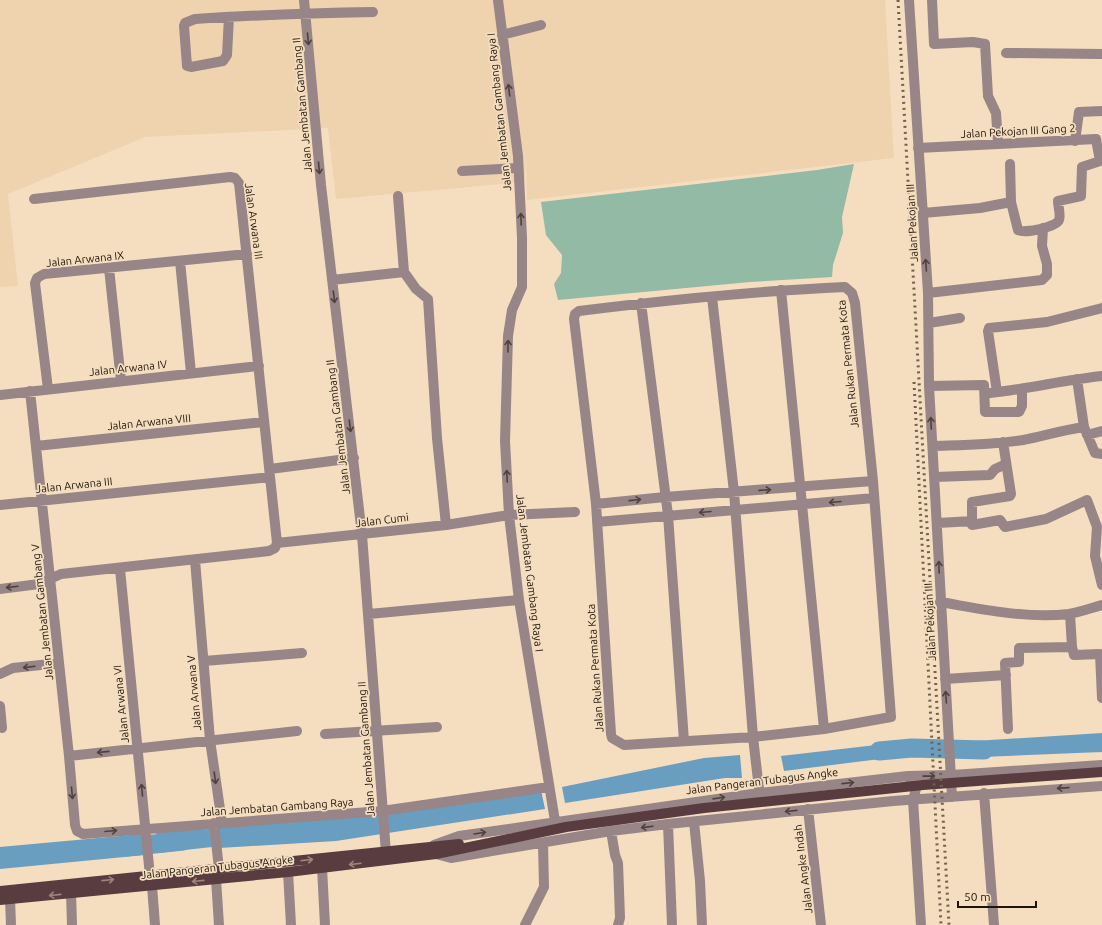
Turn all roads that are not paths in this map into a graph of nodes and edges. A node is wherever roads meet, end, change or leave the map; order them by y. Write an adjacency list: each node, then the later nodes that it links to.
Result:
1 (304, 0): 6 (street, Jalan Jembatan Gambang II)
2 (498, 0): 9 (street, Jalan Jembatan Gambang Raya I)
3 (909, 0): 15 (street, Jalan Pekojan III)
4 (932, 0): 14 (street)
5 (373, 12): 6 (street)
6 (306, 13): 7 (street); 29 (street, Jalan Jembatan Gambang II, one-way to 29)
7 (229, 17): 7 (street)
8 (542, 25): 9 (street)
9 (502, 35): 18 (street, Jalan Jembatan Gambang Raya I, one-way to 9)
10 (1006, 52): 11 (street)
11 (1102, 54)
12 (1102, 111): 13 (street)
13 (1075, 141): 14 (street, Jalan Pekojan III Gang 2); 16 (street, Jalan Pekojan III Gang 2)
14 (998, 143): 15 (street, Jalan Pekojan III Gang 2)
15 (918, 148): 23 (street, Jalan Pekojan III)
16 (1101, 162): 24 (street)
17 (1010, 164): 22 (street)
18 (518, 168): 19 (street); 71 (street, Jalan Jembatan Gambang Raya I, one-way to 18)
19 (462, 171)
20 (398, 196): 28 (street)
21 (34, 199): 25 (street, Jalan Arwana III)
22 (1011, 202): 23 (street); 24 (street)
23 (923, 213): 31 (street, Jalan Pekojan III, one-way to 23)
24 (1043, 228): 31 (street)
25 (247, 254): 26 (street, Jalan Arwana IX); 37 (street, Jalan Arwana III)
26 (180, 261): 27 (street, Jalan Arwana IX); 38 (street)
27 (109, 268): 41 (street); 43 (street, Jalan Arwana IX)
28 (404, 272): 29 (street); 76 (street)
29 (332, 280): 56 (street, Jalan Jembatan Gambang II, one-way to 56)
30 (781, 290): 32 (street, Jalan Rukan Permata Kota); 60 (street, Jalan Rukan Permata Kota); 61 (street)
31 (928, 294): 36 (street, Jalan Pekojan III)
32 (712, 297): 33 (street, Jalan Rukan Permata Kota); 62 (street)
33 (641, 303): 63 (street); 66 (street, Jalan Rukan Permata Kota)
34 (1102, 308): 47 (street)
35 (960, 318): 36 (street)
36 (929, 323): 42 (street, Jalan Pekojan III)
37 (259, 366): 38 (street, Jalan Arwana IV); 49 (street, Jalan Arwana III)
38 (191, 373): 41 (street, Jalan Arwana IV)
39 (1102, 376): 40 (street)
40 (1077, 379): 45 (street); 50 (street)
41 (122, 381): 43 (street, Jalan Arwana IV)
42 (930, 386): 44 (street); 54 (street, Jalan Pekojan III, one-way to 42)
43 (48, 389): 46 (street, Jalan Arwana IV)
44 (984, 389): 45 (street); 47 (street)
45 (1022, 390): 47 (street)
46 (30, 391): 48 (street, Jalan Arwana IV); 53 (street, Jalan Jembatan Gambang V)
47 (997, 392)
48 (0, 395)
49 (264, 422): 53 (street, Jalan Arwana VIII); 58 (street, Jalan Arwana III)
50 (1086, 431): 51 (street); 52 (street); 55 (street)
51 (1102, 431)
52 (1003, 442): 54 (street); 57 (street)
53 (36, 446): 65 (street, Jalan Jembatan Gambang V)
54 (933, 446): 59 (street, Jalan Pekojan III)
55 (1102, 454)
56 (354, 458): 58 (street, Jalan Arwana III); 78 (street, Jalan Jembatan Gambang II)
57 (1006, 464): 59 (street); 73 (street)
58 (270, 473): 65 (street, Jalan Arwana III); 79 (street, Jalan Arwana III)
59 (935, 477): 75 (street, Jalan Pekojan III)
60 (873, 481): 61 (street); 64 (street, Jalan Rukan Permata Kota)
61 (800, 487): 62 (street, one-way to 61); 68 (street)
62 (734, 492): 63 (street); 69 (street)
63 (665, 497): 66 (street, one-way to 63); 72 (street)
64 (874, 498): 68 (street, one-way to 68); 101 (street, Jalan Rukan Permata Kota)
65 (42, 500): 67 (street, Jalan Arwana III); 82 (street, Jalan Jembatan Gambang V)
66 (596, 504): 74 (street, Jalan Rukan Permata Kota)
67 (0, 505)
68 (801, 505): 69 (street); 101 (street)
69 (735, 509): 72 (street, one-way to 72); 106 (street)
70 (575, 512): 71 (street, Jalan Cumi)
71 (509, 515): 76 (street, Jalan Cumi); 85 (street, Jalan Jembatan Gambang Raya I)
72 (668, 515): 74 (street); 108 (street)
73 (972, 521): 75 (street); 77 (street)
74 (597, 522): 108 (street, Jalan Rukan Permata Kota)
75 (938, 523): 86 (street, Jalan Pekojan III, one-way to 75)
76 (446, 525): 78 (street, Jalan Cumi)
77 (1099, 526): 83 (street)
78 (362, 535): 79 (street, Jalan Cumi); 88 (street, Jalan Jembatan Gambang II)
79 (277, 543): 80 (street, Jalan Cumi)
80 (195, 560): 81 (street, Jalan Cumi); 92 (street, Jalan Arwana V)
81 (120, 569): 82 (street, Jalan Cumi); 109 (street, Jalan Arwana VI)
82 (50, 578): 84 (street, Jalan Cumi, one-way to 84); 93 (street, Jalan Jembatan Gambang V)
83 (1102, 585)
84 (0, 589)
85 (519, 600): 88 (street); 117 (street, Jalan Jembatan Gambang Raya I)
86 (940, 602): 89 (street); 96 (street, Jalan Pekojan III)
87 (1102, 605): 89 (street)
88 (368, 614): 104 (street, Jalan Jembatan Gambang II)
89 (1070, 614): 90 (street)
90 (1072, 647): 95 (street); 97 (street)
91 (302, 653): 92 (street)
92 (204, 660): 107 (street, Jalan Arwana V)
93 (59, 663): 94 (street, one-way to 94); 110 (street, Jalan Jembatan Gambang V)
94 (0, 674)
95 (1006, 675): 96 (street); 102 (street)
96 (945, 678): 114 (street, Jalan Pekojan III, one-way to 96)
97 (1102, 698)
98 (0, 706): 100 (street)
99 (437, 727): 104 (street)
100 (2, 728)
101 (824, 728): 106 (street, Jalan Rukan Permata Kota)
102 (1008, 729)
103 (296, 731): 107 (street)
104 (377, 731): 105 (street); 124 (street, Jalan Jembatan Gambang II)
105 (325, 734)
106 (753, 737): 108 (street, Jalan Rukan Permata Kota); 118 (street)
107 (210, 740): 109 (street); 129 (street, Jalan Arwana V, one-way to 129)
108 (684, 742)
109 (138, 749): 110 (street, one-way to 110); 132 (street, Jalan Arwana VI, one-way to 109)
110 (69, 756): 130 (street, Jalan Jembatan Gambang V, one-way to 130)
111 (1102, 764): 113 (street, Jalan Pangeran Tubagus Angke)
112 (1102, 772): 134 (main road, Jalan Pangeran Tubagus Angke)
113 (962, 774): 114 (street, Jalan Pangeran Tubagus Angke); 120 (street)
114 (950, 775): 115 (street, Jalan Pangeran Tubagus Angke, one-way to 114); 121 (street, Jalan Pekojan III)
115 (908, 776): 118 (street, Jalan Pangeran Tubagus Angke, one-way to 115); 122 (street)
116 (1102, 786): 119 (street, Jalan Pangeran Tubagus Angke, one-way to 119)
117 (550, 788): 124 (street, Jalan Jembatan Gambang Raya); 126 (street, Jalan Jembatan Gambang Raya I)
118 (759, 789): 125 (street); 126 (street, Jalan Pangeran Tubagus Angke, one-way to 118)
119 (984, 793): 120 (street, Jalan Pangeran Tubagus Angke); 157 (street)
120 (966, 795): 121 (street, Jalan Pangeran Tubagus Angke)
121 (952, 797): 122 (street, Jalan Pangeran Tubagus Angke)
122 (913, 800): 123 (street, Jalan Pangeran Tubagus Angke); 156 (street)
123 (808, 810): 125 (street, Jalan Pangeran Tubagus Angke, one-way to 125); 155 (street, Jalan Angke Indah)
124 (382, 812): 129 (street, Jalan Jembatan Gambang Raya); 135 (street, Jalan Jembatan Gambang II)
125 (762, 814): 127 (street, Jalan Pangeran Tubagus Angke)
126 (555, 816): 134 (street, Jalan Pangeran Tubagus Angke, one-way to 126)
127 (694, 822): 128 (street, Jalan Pangeran Tubagus Angke); 154 (street)
128 (668, 824): 131 (street, Jalan Pangeran Tubagus Angke, one-way to 131); 153 (street)
129 (217, 826): 132 (street, Jalan Jembatan Gambang Raya); 136 (street, Jalan Arwana V)
130 (77, 831): 132 (street, Jalan Jembatan Gambang Raya, one-way to 132)
131 (611, 831): 133 (street, Jalan Pangeran Tubagus Angke); 152 (street)
132 (146, 832): 139 (street, Jalan Arwana VI)
133 (543, 843): 134 (street, Jalan Pangeran Tubagus Angke); 151 (street)
134 (437, 850): 135 (main road, Jalan Pangeran Tubagus Angke); 137 (main road, Jalan Pangeran Tubagus Angke, one-way to 137)
135 (386, 852): 136 (main road, Jalan Pangeran Tubagus Angke, one-way to 135)
136 (218, 866): 139 (main road, Jalan Pangeran Tubagus Angke)
137 (322, 868): 138 (main road, Jalan Pangeran Tubagus Angke); 150 (street)
138 (288, 872): 140 (main road, Jalan Pangeran Tubagus Angke); 149 (street)
139 (150, 876): 142 (main road, Jalan Pangeran Tubagus Angke, one-way to 139)
140 (216, 879): 141 (main road, Jalan Pangeran Tubagus Angke, one-way to 141); 148 (street)
141 (152, 886): 143 (main road, Jalan Pangeran Tubagus Angke); 147 (street)
142 (0, 891)
143 (72, 893): 144 (main road, Jalan Pangeran Tubagus Angke, one-way to 144); 146 (street)
144 (5, 899): 145 (street)
145 (11, 925)
146 (72, 925)
147 (155, 925)
148 (219, 925)
149 (291, 925)
150 (325, 925)
151 (525, 925)
152 (618, 925)
153 (672, 925)
154 (702, 925)
155 (819, 925)
156 (921, 925)
157 (994, 925)

